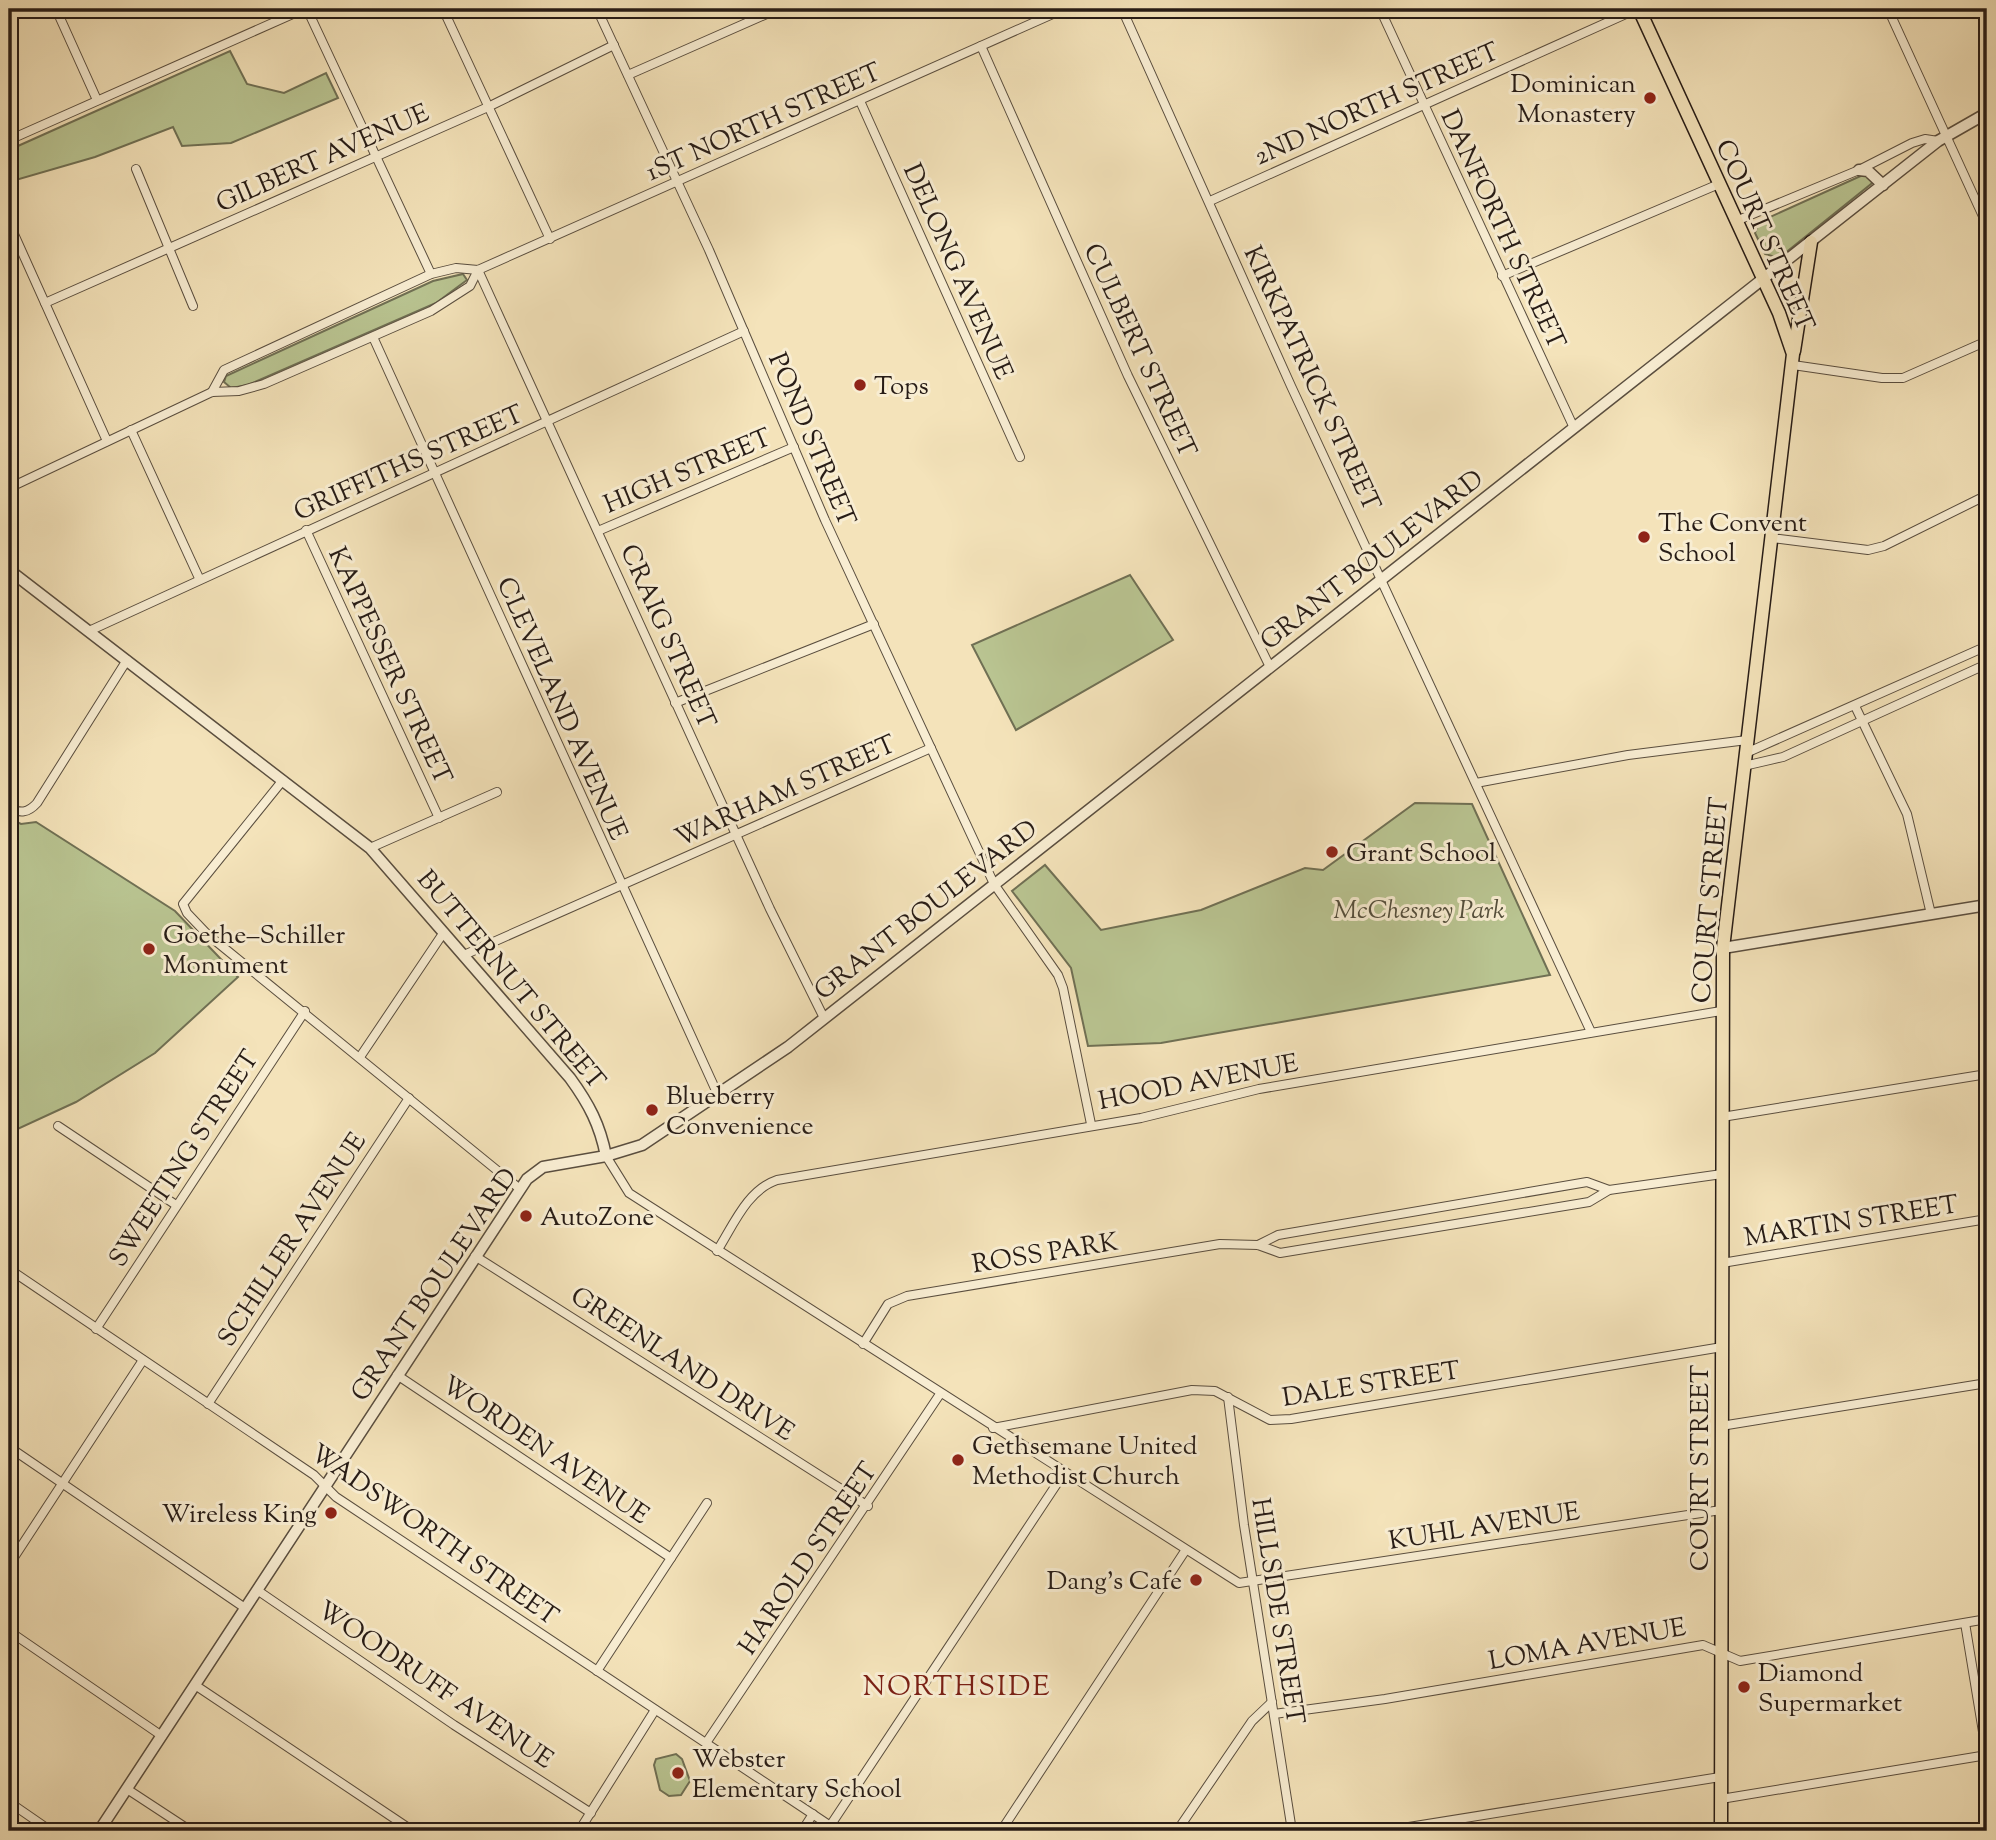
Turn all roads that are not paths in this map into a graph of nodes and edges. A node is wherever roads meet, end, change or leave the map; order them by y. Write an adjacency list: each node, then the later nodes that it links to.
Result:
1 (56, 9): 14 (street)
2 (305, 9): 14 (street); 21 (street)
3 (443, 9): 17 (street)
4 (597, 9): 11 (street, POND STREET)
5 (778, 9): 13 (street)
6 (1064, 9): 12 (street, 1ST NORTH STREET)
7 (1122, 9): 27 (street, KIRKPATRICK STREET)
8 (1380, 9): 16 (street, DANFORTH STREET)
9 (1638, 9): 16 (street, 2ND NORTH STREET); 25 (main road, COURT STREET)
10 (1888, 9): 19 (street)
11 (614, 45): 13 (street, POND STREET); 17 (street, GILBERT AVENUE)
12 (981, 46): 15 (street, 1ST NORTH STREET); 65 (street, CULBERT STREET)
13 (628, 75): 24 (street, POND STREET)
14 (97, 100): 20 (street)
15 (860, 101): 24 (street, 1ST NORTH STREET); 50 (street, DELONG AVENUE)
16 (1423, 104): 27 (street, 2ND NORTH STREET); 36 (street, DANFORTH STREET)
17 (488, 107): 21 (street, GILBERT AVENUE); 31 (street)
18 (1987, 113): 19 (street, GRANT BOULEVARD)
19 (1942, 139): 23 (street, GRANT BOULEVARD); 26 (street, GRANT BOULEVARD); 30 (street)
20 (9, 140)
21 (375, 158): 33 (street, GILBERT AVENUE); 35 (street)
22 (136, 169): 33 (street)
23 (1859, 170): 26 (street); 28 (street, GRANT BOULEVARD)
24 (678, 183): 31 (street, 1ST NORTH STREET); 40 (street, POND STREET)
25 (1719, 184): 28 (main road, COURT STREET); 36 (street)
26 (1883, 185): 32 (street, GRANT BOULEVARD)
27 (1210, 201): 59 (street, KIRKPATRICK STREET)
28 (1736, 221): 37 (main road, COURT STREET)
29 (9, 223): 38 (street)
30 (1987, 225)
31 (550, 239): 34 (street, 1ST NORTH STREET)
32 (1811, 242): 37 (street, GRANT BOULEVARD); 43 (main road)
33 (169, 249): 38 (street, GILBERT AVENUE); 39 (street)
34 (478, 270): 35 (street, 1ST NORTH STREET); 41 (street, 1ST NORTH STREET); 45 (street, CRAIG STREET)
35 (432, 274): 44 (street, 1ST NORTH STREET)
36 (1502, 276): 46 (street, DANFORTH STREET)
37 (1763, 280): 43 (main road, COURT STREET); 46 (street, GRANT BOULEVARD)
38 (45, 303): 48 (street)
39 (193, 306)
40 (744, 331): 45 (street, GRIFFITHS STREET); 49 (street, POND STREET)
41 (373, 337): 44 (street, 1ST NORTH STREET); 51 (street, CLEVELAND AVENUE)
42 (1987, 341): 43 (street)
43 (1793, 360): 56 (main road, COURT STREET)
44 (212, 392): 47 (street, 1ST NORTH STREET)
45 (548, 422): 51 (street, GRIFFITHS STREET); 55 (street, CRAIG STREET)
46 (1574, 428): 59 (street, GRANT BOULEVARD)
47 (131, 430): 48 (street, 1ST NORTH STREET); 58 (street)
48 (107, 441): 52 (street, 1ST NORTH STREET)
49 (794, 447): 55 (street, HIGH STREET); 60 (street, POND STREET)
50 (1020, 457)
51 (433, 473): 54 (street, GRIFFITHS STREET); 80 (street, CLEVELAND AVENUE)
52 (9, 488)
53 (1987, 495): 56 (street)
54 (306, 530): 58 (street, GRIFFITHS STREET); 76 (street, KAPPESSER STREET)
55 (598, 531): 66 (street, CRAIG STREET)
56 (1772, 538): 69 (main road, COURT STREET)
57 (9, 570): 61 (street, BUTTERNUT STREET)
58 (200, 578): 61 (street, GRIFFITHS STREET)
59 (1382, 579): 65 (street, GRANT BOULEVARD); 73 (street, KIRKPATRICK STREET)
60 (874, 624): 66 (street); 70 (street, POND STREET)
61 (89, 631): 63 (street, BUTTERNUT STREET)
62 (1987, 647): 67 (street)
63 (127, 660): 72 (street, BUTTERNUT STREET); 75 (street)
64 (1987, 664): 68 (street)
65 (1270, 667): 79 (street, GRANT BOULEVARD)
66 (675, 703): 77 (street, CRAIG STREET)
67 (1855, 706): 68 (street); 71 (street)
68 (1861, 720): 71 (street); 82 (street)
69 (1747, 740): 71 (main road, COURT STREET); 73 (street)
70 (931, 748): 77 (street, WARHAM STREET); 79 (street, POND STREET)
71 (1745, 760): 84 (main road, COURT STREET)
72 (283, 780): 78 (street, BUTTERNUT STREET); 86 (street)
73 (1476, 783): 89 (street, KIRKPATRICK STREET)
74 (497, 792): 76 (street)
75 (9, 807)
76 (439, 818): 78 (street)
77 (736, 835): 80 (street, WARHAM STREET); 88 (street, CRAIG STREET)
78 (370, 848): 83 (street, BUTTERNUT STREET)
79 (994, 884): 88 (street, GRANT BOULEVARD); 95 (street, POND STREET)
80 (621, 886): 85 (street, WARHAM STREET); 92 (street, CLEVELAND AVENUE)
81 (1987, 905): 82 (street)
82 (1931, 914): 84 (street)
83 (444, 932): 85 (street, BUTTERNUT STREET); 90 (street)
84 (1723, 948): 87 (main road, COURT STREET)
85 (464, 955): 97 (street, BUTTERNUT STREET)
86 (305, 1011): 90 (street); 101 (street, SWEETING STREET)
87 (1721, 1011): 89 (street, HOOD AVENUE); 94 (main road, COURT STREET)
88 (824, 1018): 92 (street, GRANT BOULEVARD)
89 (1591, 1031): 95 (street, HOOD AVENUE)
90 (360, 1057): 93 (street)
91 (1987, 1074): 94 (street)
92 (718, 1095): 97 (street, GRANT BOULEVARD)
93 (409, 1098): 99 (street); 116 (street, SCHILLER AVENUE)
94 (1722, 1117): 98 (main road, COURT STREET)
95 (1091, 1124): 104 (street, HOOD AVENUE)
96 (58, 1126): 101 (street)
97 (606, 1156): 99 (street, GRANT BOULEVARD); 104 (street, BUTTERNUT STREET)
98 (1722, 1174): 100 (street, ROSS PARK); 106 (main road, COURT STREET)
99 (520, 1189): 105 (street, GRANT BOULEVARD)
100 (1609, 1190): 103 (street, ROSS PARK); 103 (street, ROSS PARK)
101 (176, 1205): 108 (street, SWEETING STREET)
102 (1987, 1219): 106 (street, MARTIN STREET)
103 (1258, 1245): 109 (street, ROSS PARK)
104 (718, 1251): 109 (street, BUTTERNUT STREET)
105 (475, 1256): 112 (street, GRANT BOULEVARD); 124 (street, GREENLAND DRIVE)
106 (1721, 1263): 110 (main road, COURT STREET)
107 (9, 1269): 108 (street, WADSWORTH STREET)
108 (96, 1329): 111 (street, WADSWORTH STREET)
109 (863, 1344): 114 (street, BUTTERNUT STREET)
110 (1721, 1347): 115 (street, DALE STREET); 117 (main road, COURT STREET)
111 (143, 1360): 116 (street, WADSWORTH STREET); 121 (street)
112 (397, 1375): 122 (street, GRANT BOULEVARD); 127 (street, WORDEN AVENUE)
113 (1987, 1383): 117 (street)
114 (940, 1394): 118 (street, BUTTERNUT STREET); 124 (street, HAROLD STREET)
115 (1228, 1397): 118 (street, DALE STREET); 129 (street, HILLSIDE STREET)
116 (208, 1404): 122 (street, WADSWORTH STREET)
117 (1721, 1426): 125 (main road, COURT STREET)
118 (993, 1428): 120 (street, BUTTERNUT STREET)
119 (9, 1447): 121 (street)
120 (1064, 1473): 126 (street, BUTTERNUT STREET); 150 (street)
121 (62, 1483): 128 (street); 131 (street)
122 (325, 1487): 130 (street, GRANT BOULEVARD); 136 (street, WADSWORTH STREET)
123 (707, 1503): 127 (street)
124 (868, 1506): 142 (street, HAROLD STREET)
125 (1721, 1510): 129 (street, KUHL AVENUE); 135 (main road, COURT STREET)
126 (1185, 1551): 129 (street, BUTTERNUT STREET); 158 (street)
127 (671, 1558): 136 (street)
128 (9, 1565)
129 (1253, 1583): 138 (street, HILLSIDE STREET)
130 (257, 1590): 131 (street, GRANT BOULEVARD); 148 (street, WOODRUFF AVENUE)
131 (245, 1608): 137 (street, GRANT BOULEVARD)
132 (1987, 1619): 133 (street, LOMA AVENUE)
133 (1965, 1623): 135 (street, LOMA AVENUE); 143 (street)
134 (9, 1632): 141 (street)
135 (1721, 1652): 140 (street, LOMA AVENUE); 144 (main road, COURT STREET)
136 (597, 1671): 139 (street, WADSWORTH STREET)
137 (195, 1685): 141 (street, GRANT BOULEVARD); 154 (street)
138 (1272, 1702): 140 (street, HILLSIDE STREET); 159 (street)
139 (655, 1710): 142 (street, WADSWORTH STREET); 148 (street)
140 (1274, 1714): 160 (street, HILLSIDE STREET)
141 (162, 1736): 145 (street, GRANT BOULEVARD)
142 (706, 1743): 149 (street, WADSWORTH STREET)
143 (1987, 1756): 146 (street)
144 (1720, 1777): 146 (main road, COURT STREET); 161 (street)
145 (127, 1789): 152 (street, GRANT BOULEVARD); 153 (street)
146 (1721, 1799): 162 (main road, COURT STREET)
147 (9, 1802): 151 (street)
148 (592, 1812): 155 (street)
149 (813, 1814): 150 (street, WADSWORTH STREET); 156 (street)
150 (830, 1826): 157 (street, WADSWORTH STREET)
151 (51, 1831)
152 (99, 1831)
153 (191, 1831)
154 (413, 1831)
155 (579, 1831)
156 (802, 1831)
157 (838, 1831)
158 (1001, 1831)
159 (1177, 1831)
160 (1292, 1831)
161 (1384, 1831)
162 (1721, 1831)

